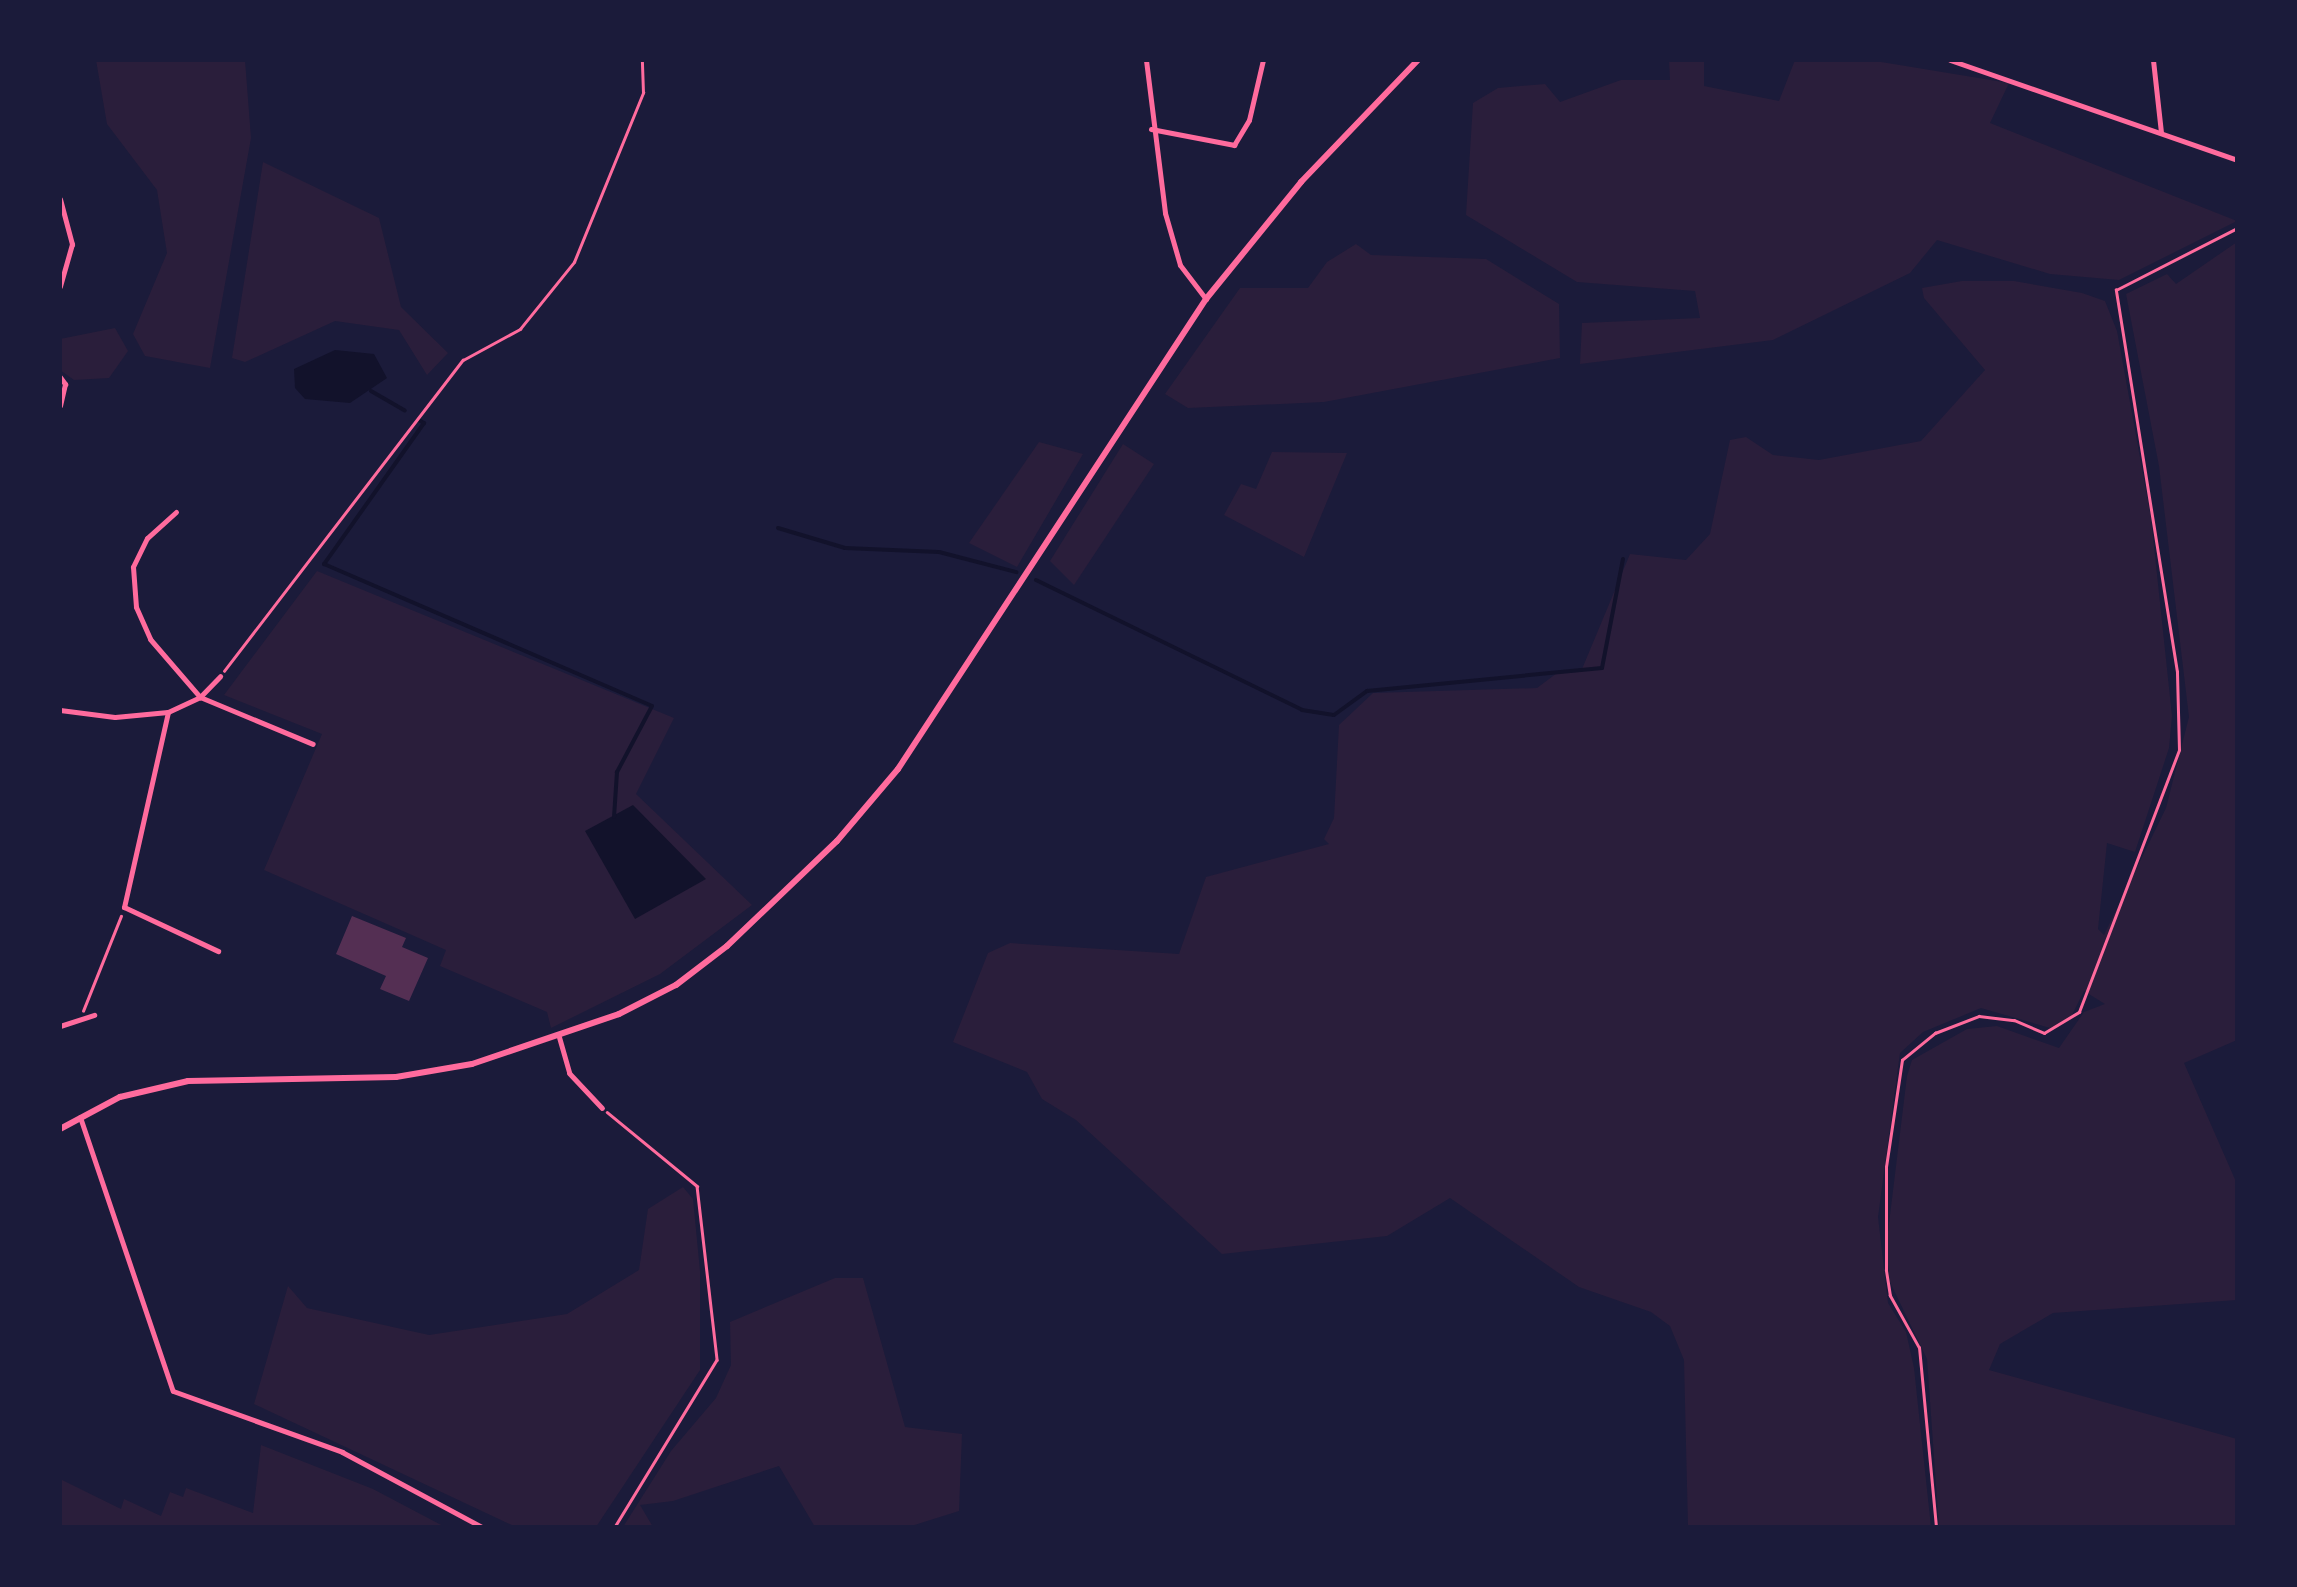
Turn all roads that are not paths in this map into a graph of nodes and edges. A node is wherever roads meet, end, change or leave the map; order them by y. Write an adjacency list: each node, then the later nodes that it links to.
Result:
1 (1146, 60): 6 (street)
2 (1263, 60): 6 (street)
3 (1950, 60): 7 (street)
4 (2153, 60): 7 (street)
5 (1416, 61): 11 (main road)
6 (1151, 129): 11 (street)
7 (2161, 132): 8 (street)
8 (2237, 160)
9 (60, 199): 10 (street)
10 (60, 286)
11 (1206, 299): 23 (main road)
12 (60, 376): 13 (street)
13 (60, 405)
14 (176, 512): 16 (street)
15 (220, 676): 16 (street)
16 (200, 697): 18 (street); 19 (street)
17 (60, 710): 18 (street)
18 (168, 712): 20 (street)
19 (313, 744)
20 (218, 951)
21 (94, 1016): 22 (street)
22 (60, 1026)
23 (559, 1036): 24 (street); 25 (main road)
24 (602, 1108)
25 (80, 1116): 26 (main road); 27 (street)
26 (60, 1129)
27 (482, 1527)

